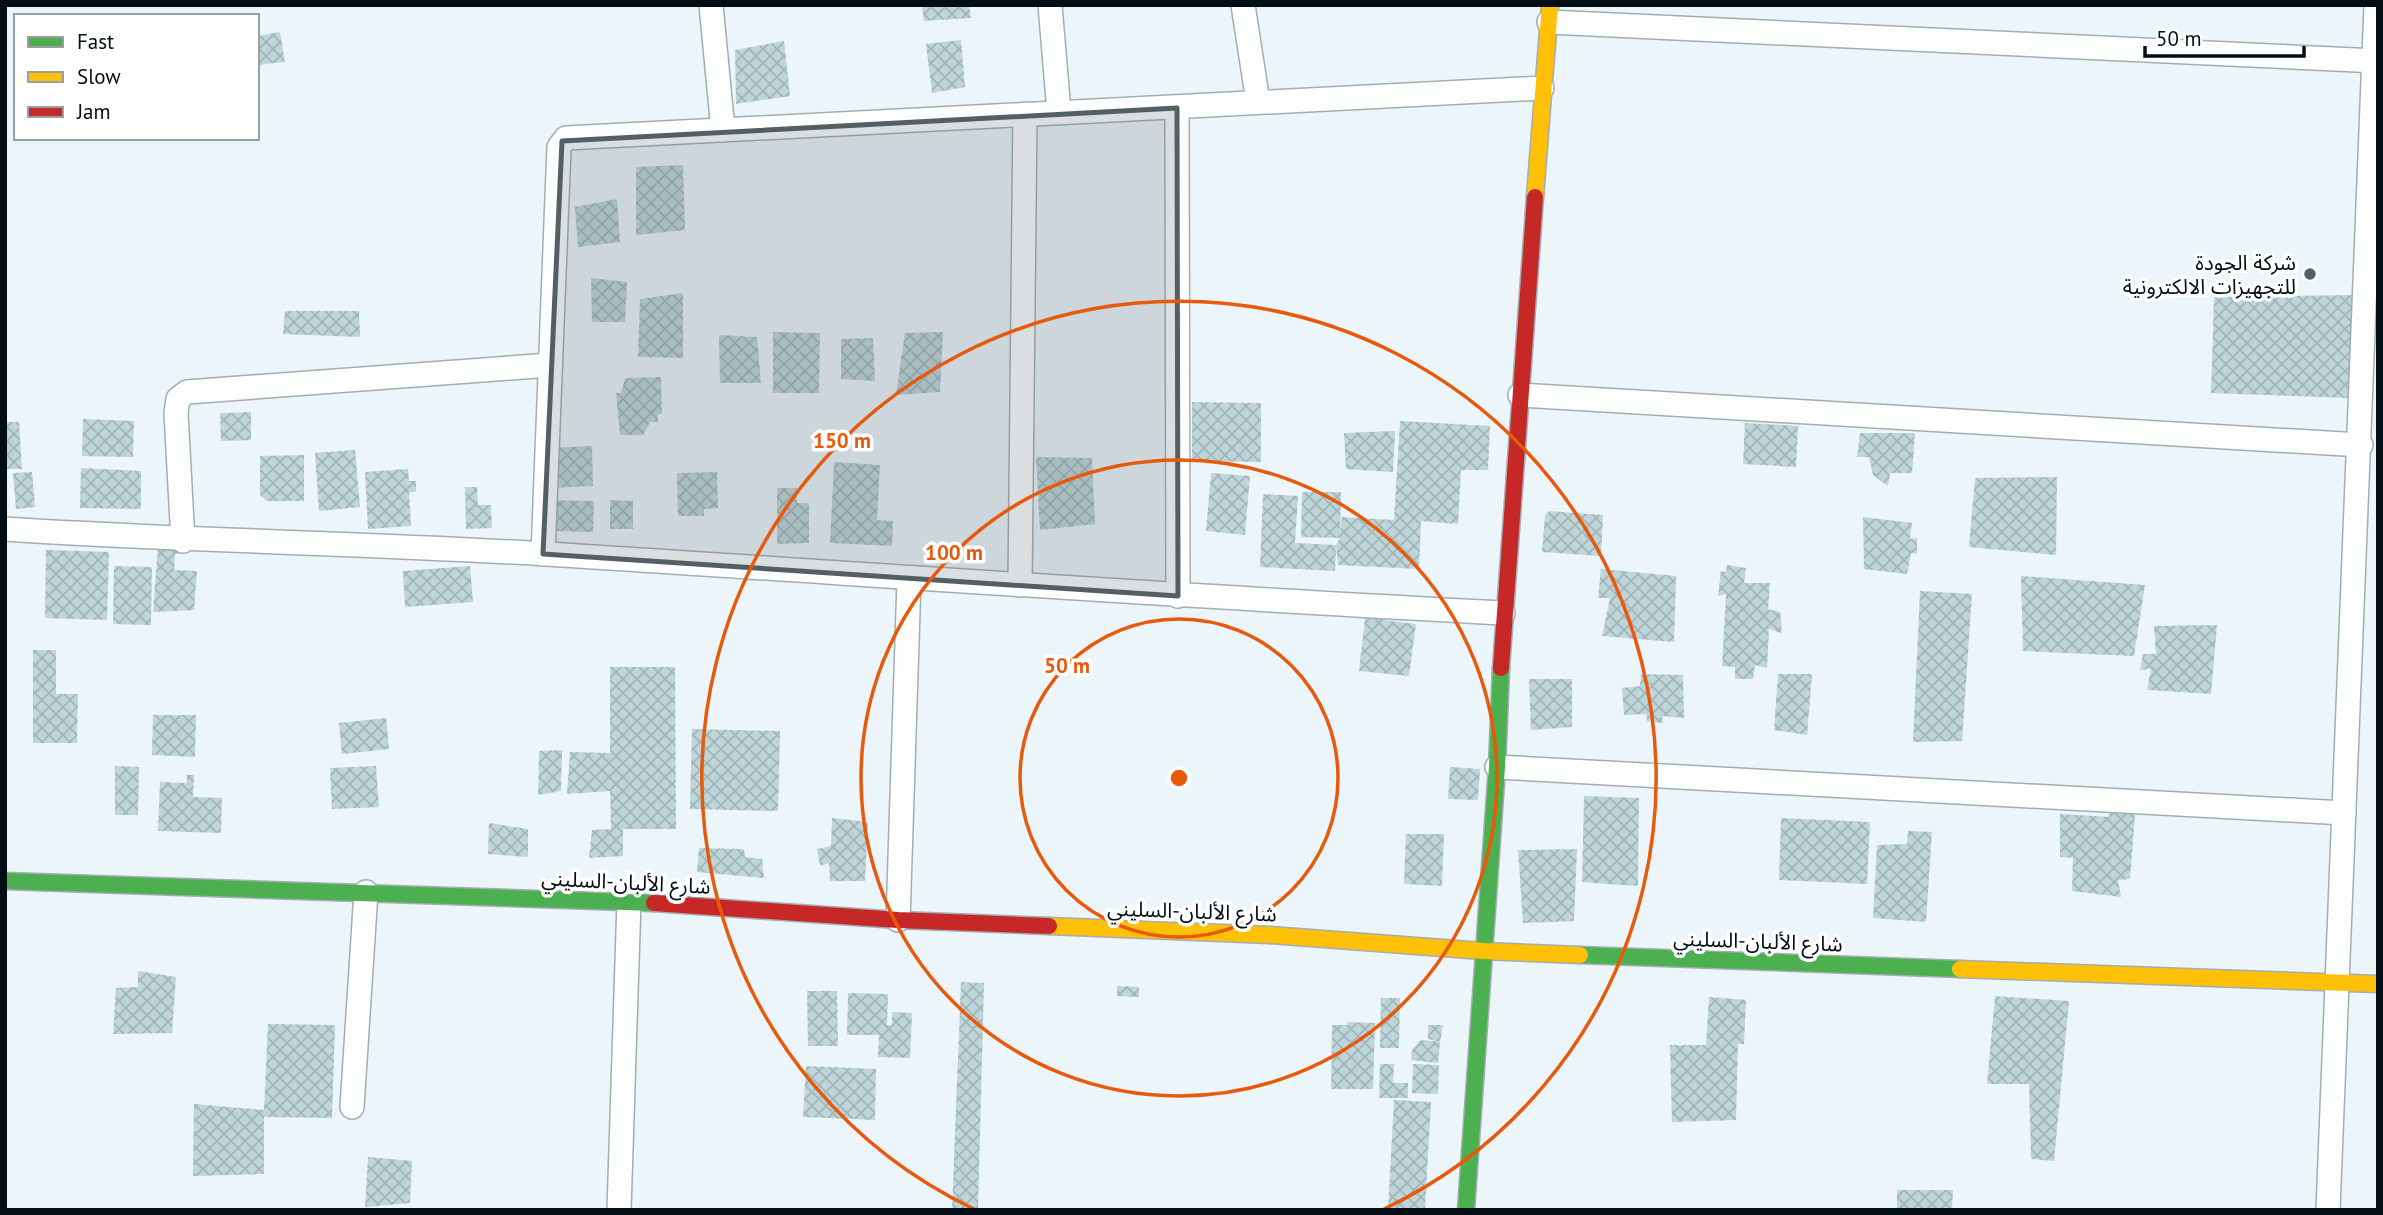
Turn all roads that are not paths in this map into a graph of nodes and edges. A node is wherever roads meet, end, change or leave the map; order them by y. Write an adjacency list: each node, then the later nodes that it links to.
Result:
1 (711, 5): 12 (street)
2 (1051, 5): 10 (street)
3 (1243, 5): 8 (street)
4 (2376, 5): 6 (street)
5 (1549, 13): 6 (street); 7 (street)
6 (2376, 60): 15 (street)
7 (1542, 88): 8 (street); 14 (street)
8 (1258, 102): 9 (street)
9 (1177, 108): 10 (street); 21 (street)
10 (1059, 112): 11 (street)
11 (1026, 114): 12 (street); 20 (street)
12 (723, 130): 13 (street)
13 (551, 365): 17 (street); 18 (street)
14 (1520, 395): 15 (street); 22 (street)
15 (2361, 445): 24 (street)
16 (5, 529): 17 (street)
17 (183, 541): 18 (street)
18 (543, 554): 19 (street)
19 (909, 580): 20 (street); 28 (street)
20 (1020, 585): 21 (street)
21 (1178, 596): 22 (street)
22 (1503, 613): 23 (street)
23 (1497, 767): 24 (street); 29 (street)
24 (2344, 813): 30 (street)
25 (5, 881): 26 (street, شارع الألبان-السليني)
26 (366, 892): 27 (street, شارع الألبان-السليني); 32 (street)
27 (629, 901): 28 (street, شارع الألبان-السليني); 33 (street)
28 (898, 920): 29 (street, شارع الألبان-السليني)
29 (1483, 951): 30 (street, شارع الألبان-السليني); 34 (street)
30 (2338, 984): 31 (street, شارع الألبان-السليني); 35 (street)
31 (2378, 985)
32 (352, 1107)
33 (619, 1210)
34 (1466, 1210)
35 (2328, 1210)

